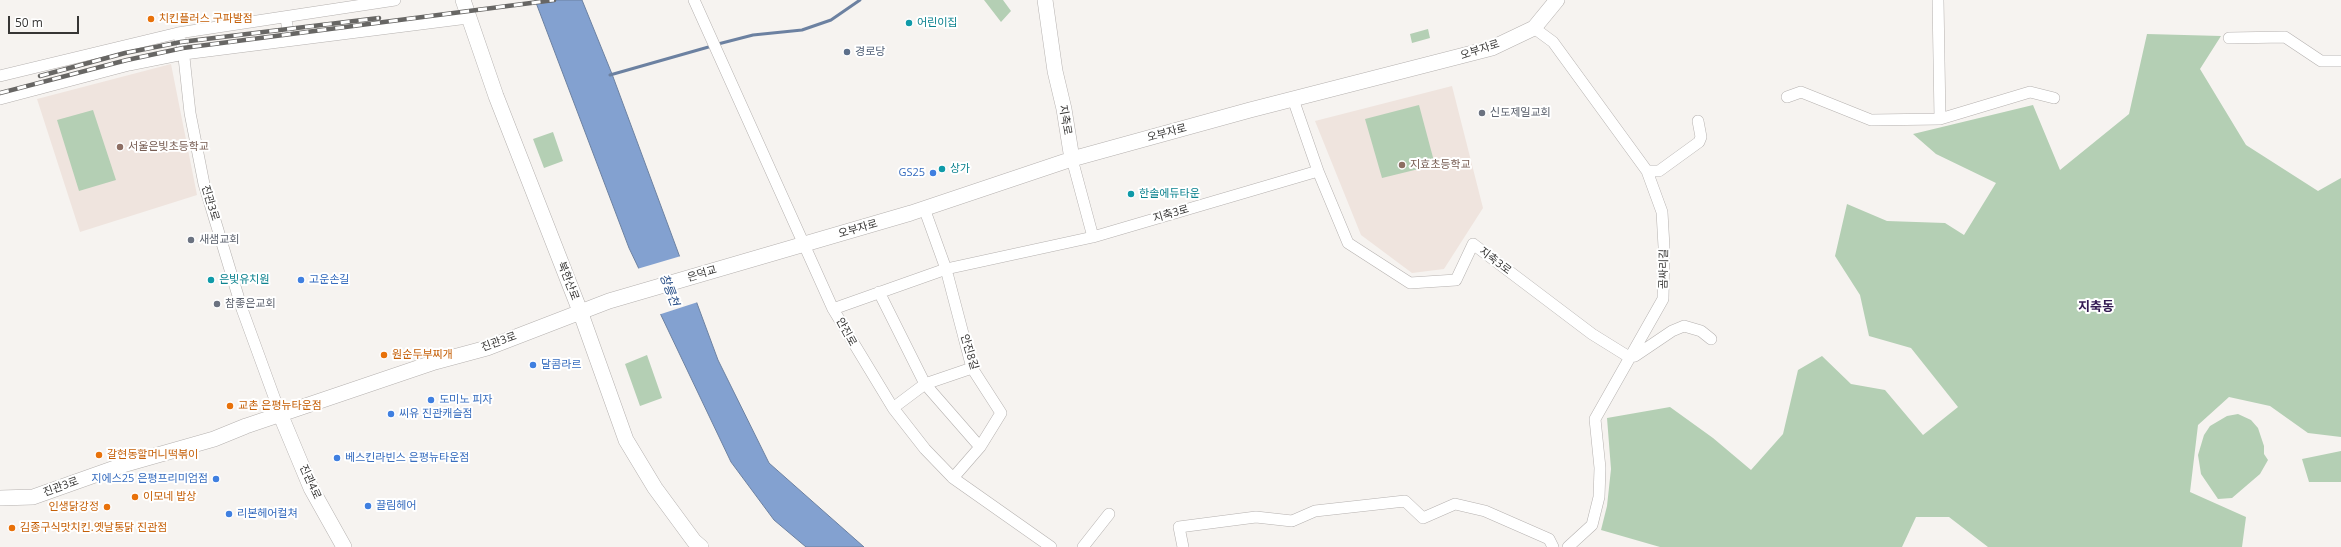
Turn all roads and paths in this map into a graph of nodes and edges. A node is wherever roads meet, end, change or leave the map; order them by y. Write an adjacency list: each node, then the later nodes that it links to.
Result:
1 (395, 0): 7 (street)
2 (463, 0): 8 (main road, 북한산로)
3 (694, 0): 27 (street, 안진로)
4 (1045, 0): 22 (main road, 지축로)
5 (1557, 0): 9 (main road, 오부자로)
6 (1938, 0): 20 (street)
7 (286, 17): 10 (street); 12 (street)
8 (468, 18): 12 (street); 32 (main road, 북한산로)
9 (1534, 28): 19 (main road, 오부자로); 24 (street, 곰싸리길)
10 (178, 33): 13 (street, 진관3로); 15 (street)
11 (2229, 38): 14 (street)
12 (289, 40): 13 (street)
13 (184, 54): 18 (street); 38 (street, 진관3로)
14 (2341, 61)
15 (0, 76)
16 (1787, 97): 20 (street)
17 (2054, 98): 20 (street)
18 (0, 99)
19 (1293, 99): 22 (main road, 오부자로); 23 (street, 지축3로)
20 (1940, 119)
21 (1698, 121): 24 (street)
22 (1072, 159): 25 (main road, 오부자로); 26 (street, 지축로)
23 (1318, 171): 26 (street, 지축3로); 34 (street, 지축3로)
24 (1647, 171): 34 (street, 곰싸리길)
25 (924, 208): 27 (main road, 오부자로); 29 (street, 안진8길)
26 (1093, 237): 29 (street)
27 (804, 244): 28 (main road, 오부자로); 31 (street, 안진로)
28 (766, 255): 32 (main road, 은덕교)
29 (946, 269): 30 (street); 35 (street, 안진8길)
30 (879, 292): 31 (street); 36 (street)
31 (833, 309): 37 (street, 안진로)
32 (580, 311): 38 (main road, 진관3로); 44 (main road, 북한산로)
33 (1711, 338): 34 (street)
34 (1629, 357): 49 (street, 곰싸리길)
35 (972, 368): 36 (street); 39 (street, 안진8길)
36 (925, 384): 37 (street); 39 (street)
37 (893, 408): 40 (street, 안진로)
38 (281, 416): 41 (main road, 진관3로); 43 (main road, 진관4로)
39 (980, 447): 40 (street, 안진8길)
40 (953, 478): 45 (street, 안진로)
41 (0, 498)
42 (1109, 514): 46 (street)
43 (344, 547)
44 (701, 547)
45 (1051, 547)
46 (1083, 547)
47 (1184, 547): 48 (street)
48 (1553, 547)
49 (1568, 547)

